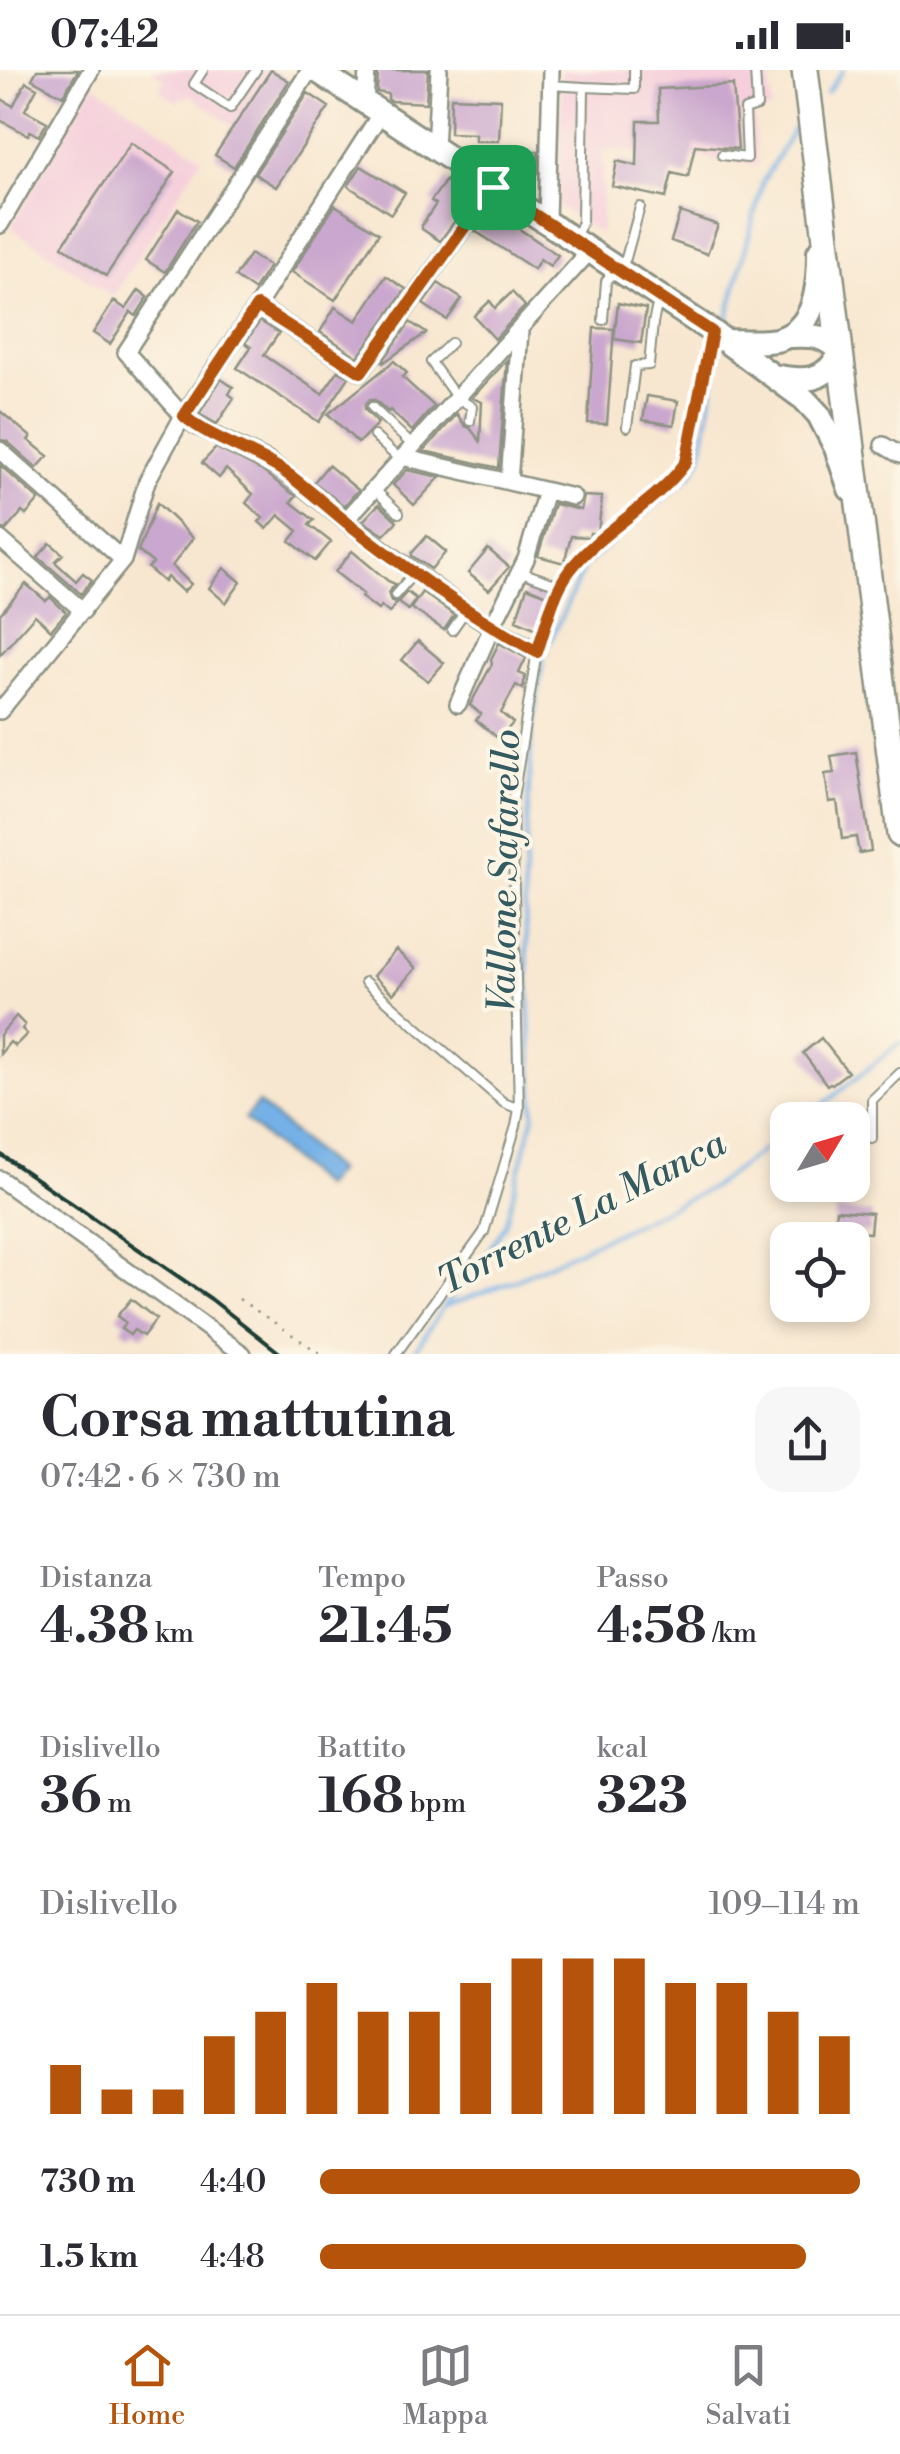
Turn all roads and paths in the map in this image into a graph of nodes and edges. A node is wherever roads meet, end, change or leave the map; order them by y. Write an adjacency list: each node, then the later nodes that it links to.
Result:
1 (91, 70): 19 (street)
2 (203, 70): 3 (lane)
3 (256, 70)
4 (313, 70): 12 (main road); 33 (street)
5 (367, 70): 12 (street)
6 (439, 70): 13 (street)
7 (634, 70): 11 (lane)
8 (755, 70): 14 (lane)
9 (805, 70): 16 (main road)
10 (550, 78): 11 (lane); 18 (street)
11 (584, 87): 20 (lane)
12 (373, 108): 13 (main road); 23 (street)
13 (435, 148): 15 (main road)
14 (722, 155)
15 (493, 187): 18 (main road); 23 (street)
16 (820, 197): 27 (main road); 29 (main road)
17 (640, 206): 21 (lane)
18 (547, 221): 20 (main road)
19 (0, 224)
20 (582, 245): 21 (main road); 25 (street)
21 (618, 269): 22 (main road); 24 (lane)
22 (659, 296): 26 (main road); 35 (lane)
23 (257, 306): 33 (street)
24 (603, 320)
25 (520, 331): 31 (street); 41 (street)
26 (720, 336): 27 (main road); 30 (main road); 52 (path)
27 (790, 336): 29 (main road)
28 (451, 343): 31 (lane)
29 (841, 352): 30 (main road); 46 (main road)
30 (772, 375): 46 (main road)
31 (456, 397): 34 (lane); 39 (street)
32 (372, 407): 39 (lane)
33 (184, 416): 47 (street); 49 (street)
34 (470, 421)
35 (627, 427)
36 (374, 436): 39 (lane)
37 (883, 445): 40 (street)
38 (0, 450): 49 (street)
39 (404, 454): 41 (street); 42 (street)
40 (900, 455)
41 (509, 482): 43 (street)
42 (374, 489): 45 (lane); 47 (street)
43 (546, 491): 44 (street); 50 (street)
44 (573, 497)
45 (400, 513)
46 (860, 520): 61 (main road)
47 (345, 522): 51 (street)
48 (0, 539): 55 (street)
49 (123, 560): 55 (street)
50 (521, 572): 52 (lane); 56 (street)
51 (414, 573): 53 (lane); 54 (street)
52 (561, 586): 58 (path)
53 (395, 595)
54 (466, 610): 56 (street); 57 (lane)
55 (83, 612): 60 (street)
56 (492, 627): 58 (street); 59 (street)
57 (452, 630)
58 (537, 652): 64 (lane)
59 (458, 704)
60 (0, 711)
61 (900, 834)
62 (365, 982): 64 (lane)
63 (900, 1073): 65 (lane)
64 (519, 1110): 70 (lane)
65 (872, 1138)
66 (0, 1179): 68 (street)
67 (239, 1298): 69 (path)
68 (243, 1354)
69 (320, 1354)
70 (396, 1354)

